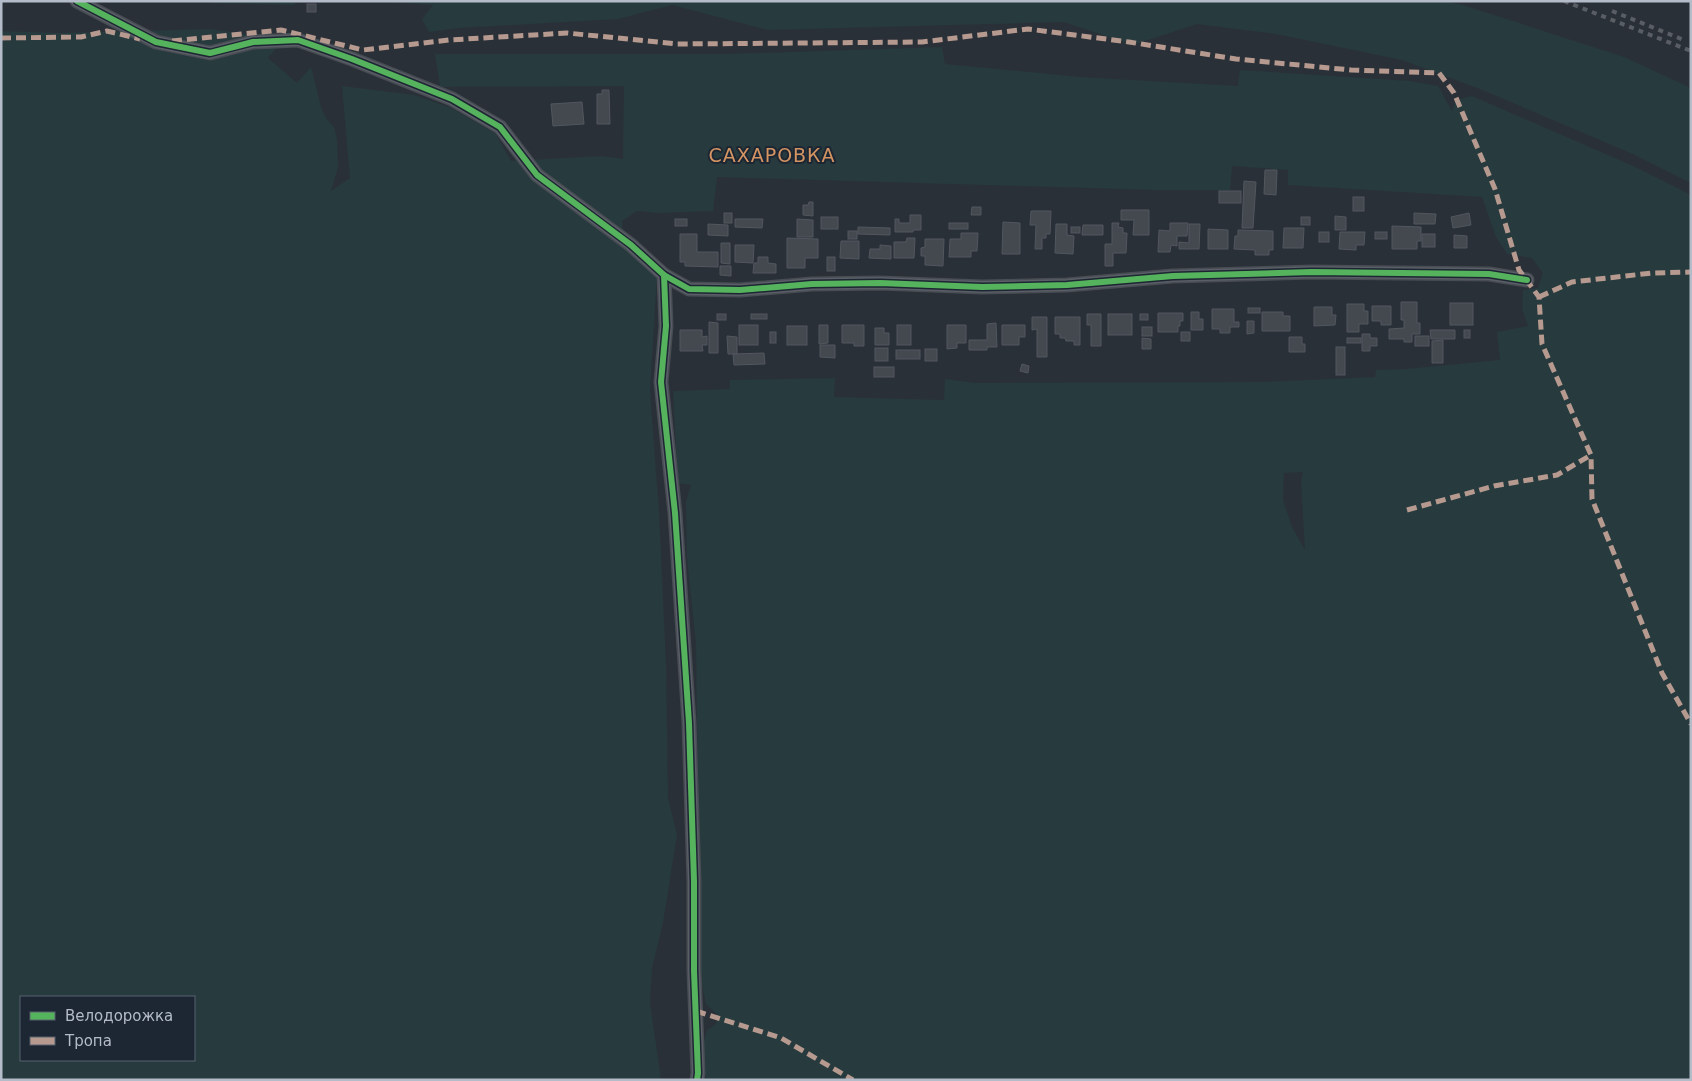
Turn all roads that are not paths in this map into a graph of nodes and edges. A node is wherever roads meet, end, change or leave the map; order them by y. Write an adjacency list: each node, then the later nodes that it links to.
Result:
1 (77, 1): 2 (street)
2 (664, 275): 3 (street); 4 (street)
3 (1527, 280)
4 (697, 1080)

